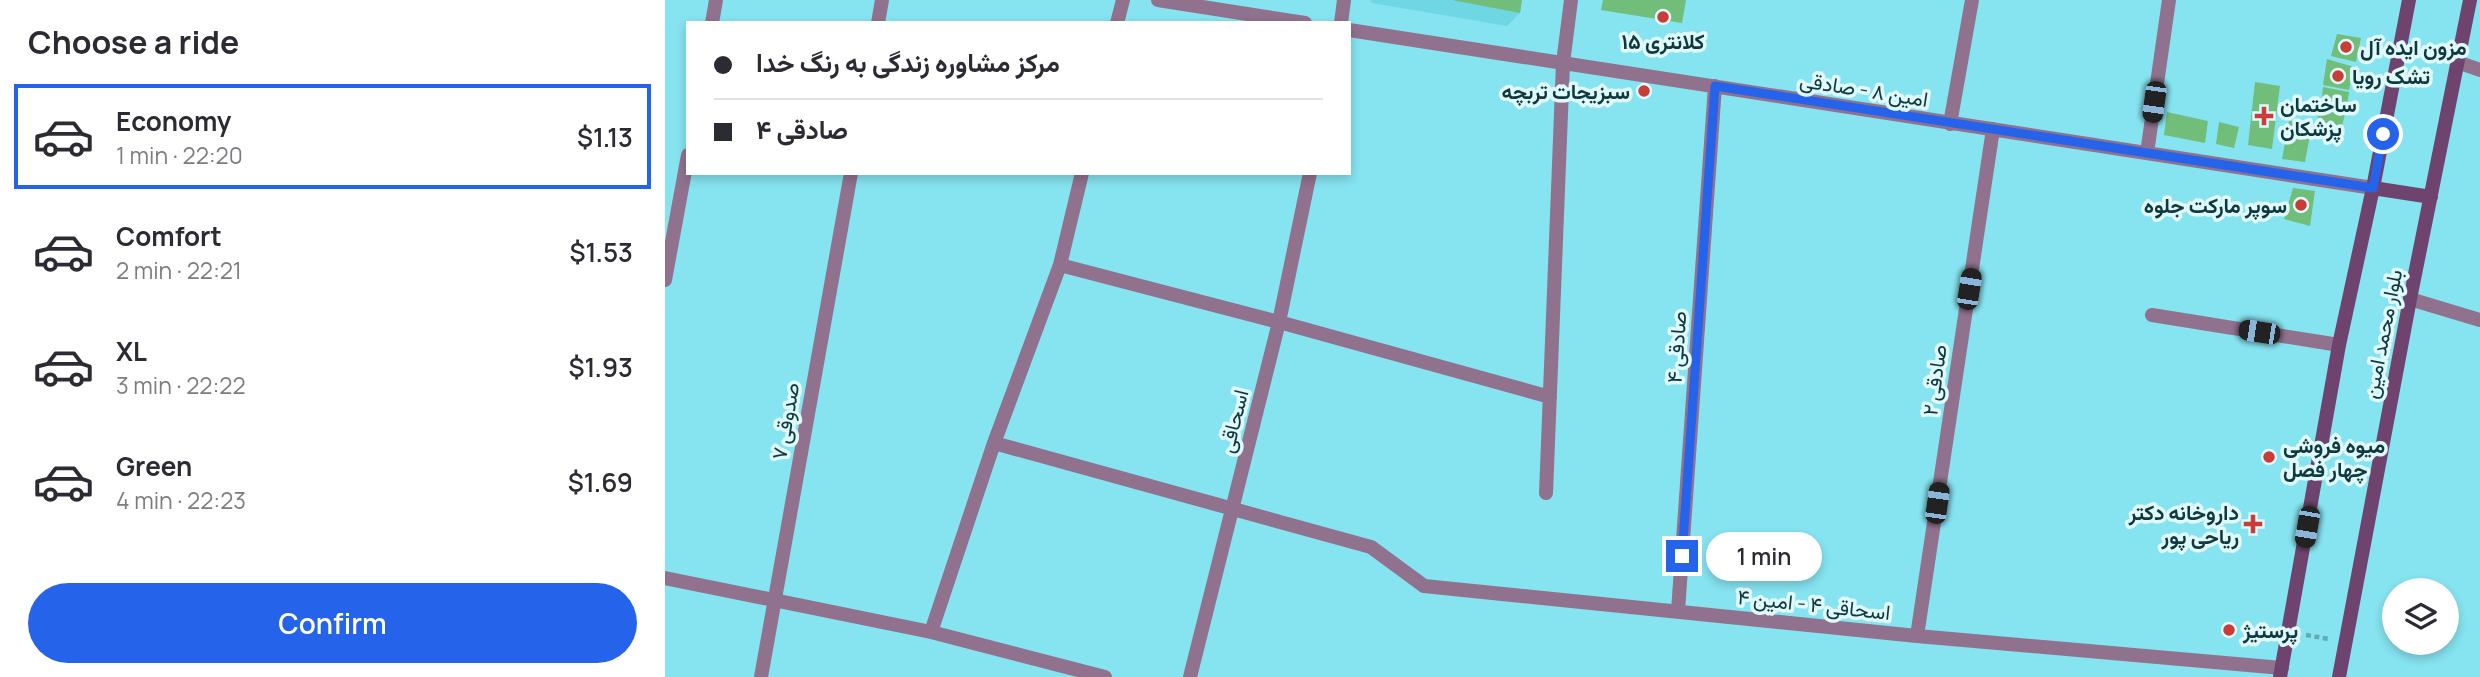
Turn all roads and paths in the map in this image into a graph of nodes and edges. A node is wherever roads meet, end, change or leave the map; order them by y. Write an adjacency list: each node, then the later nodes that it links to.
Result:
1 (716, 0): 11 (street)
2 (882, 0): 12 (street)
3 (1123, 0): 13 (street)
4 (1158, 0): 14 (street)
5 (1344, 0): 15 (street)
6 (1571, 0): 18 (street)
7 (1972, 0): 21 (street)
8 (2169, 0): 23 (street)
9 (2409, 0): 28 (main road, بلوار محمد امین)
10 (2470, 0): 17 (main road, بلوار محمد امین)
11 (712, 21)
12 (878, 21)
13 (1118, 21)
14 (1292, 21)
15 (1341, 21)
16 (1351, 30): 18 (street, امین ۸ - صادقی)
17 (2457, 62): 19 (street); 29 (main road, بلوار محمد امین)
18 (1563, 63): 20 (street, امین ۸ - صادقی); 37 (street)
19 (2480, 70)
20 (1715, 86): 21 (street, امین ۸ - صادقی); 43 (street, صادقی ۴)
21 (1950, 124): 22 (street, امین ۸ - صادقی)
22 (1993, 129): 23 (street, امین ۸ - صادقی); 46 (street, صادقی ۲)
23 (2147, 153): 28 (street, امین ۸ - صادقی)
24 (686, 166): 31 (street)
25 (851, 175): 42 (street, صدوقی ۷)
26 (1081, 175): 30 (street)
27 (1310, 175): 35 (street, اسحاقی)
28 (2373, 188): 29 (main road); 36 (main road, بلوار محمد امین)
29 (2431, 197): 32 (main road, بلوار محمد امین)
30 (1060, 265): 35 (street); 38 (street)
31 (665, 280)
32 (2410, 299): 34 (street); 47 (main road, بلوار محمد امین)
33 (2152, 315): 36 (street)
34 (2480, 320)
35 (1279, 323): 37 (street); 40 (street, اسحاقی)
36 (2339, 345): 45 (main road, بلوار محمد امین)
37 (1550, 397): 39 (street)
38 (995, 443): 40 (street, اسحاقی ۴ - امین ۴); 44 (street)
39 (1546, 493)
40 (1233, 508): 43 (street, اسحاقی ۴ - امین ۴); 51 (street, اسحاقی)
41 (665, 578): 42 (street)
42 (776, 599): 44 (street); 49 (street, صدوقی ۷)
43 (1678, 611): 46 (street, اسحاقی ۴ - امین ۴)
44 (931, 632): 50 (street)
45 (2288, 632): 47 (path); 48 (main road, بلوار محمد امین)
46 (1917, 636): 48 (street, اسحاقی ۴ - امین ۴)
47 (2346, 642): 52 (main road, بلوار محمد امین)
48 (2281, 673)
49 (761, 677)
50 (1105, 677)
51 (1190, 677)
52 (2339, 677)

